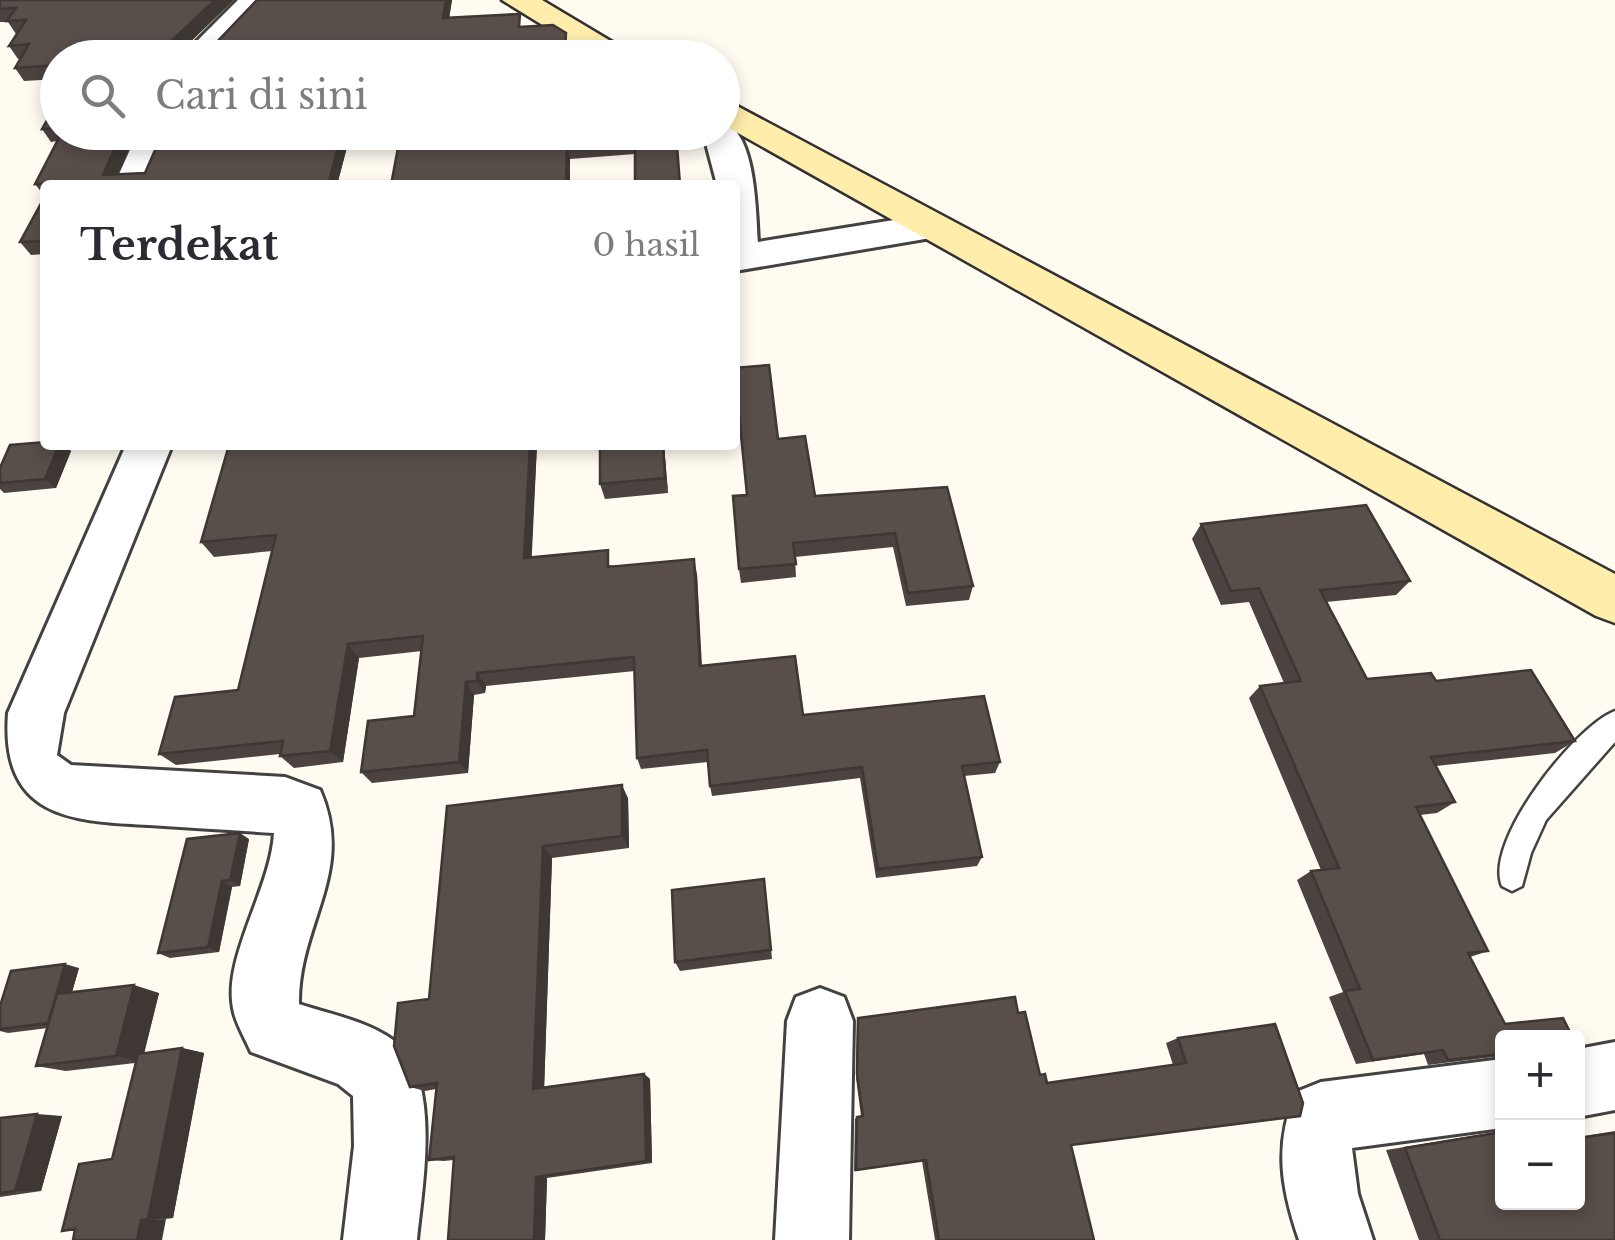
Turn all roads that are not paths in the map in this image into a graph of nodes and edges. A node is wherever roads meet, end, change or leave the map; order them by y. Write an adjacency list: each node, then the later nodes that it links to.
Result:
1 (256, 0): 3 (street)
2 (518, 0): 4 (main road)
3 (215, 40)
4 (590, 40)
5 (740, 118): 10 (main road)
6 (148, 150): 8 (street)
7 (726, 150): 9 (street)
8 (134, 180)
9 (735, 180)
10 (932, 226): 11 (street); 13 (main road)
11 (740, 257)
12 (147, 450): 20 (street)
13 (1615, 600)
14 (1615, 722): 15 (lane)
15 (1512, 876)
16 (820, 1021): 21 (street)
17 (1615, 1076): 18 (street)
18 (1585, 1082)
19 (1495, 1095): 22 (street)
20 (380, 1240)
21 (812, 1240)
22 (1336, 1240)

